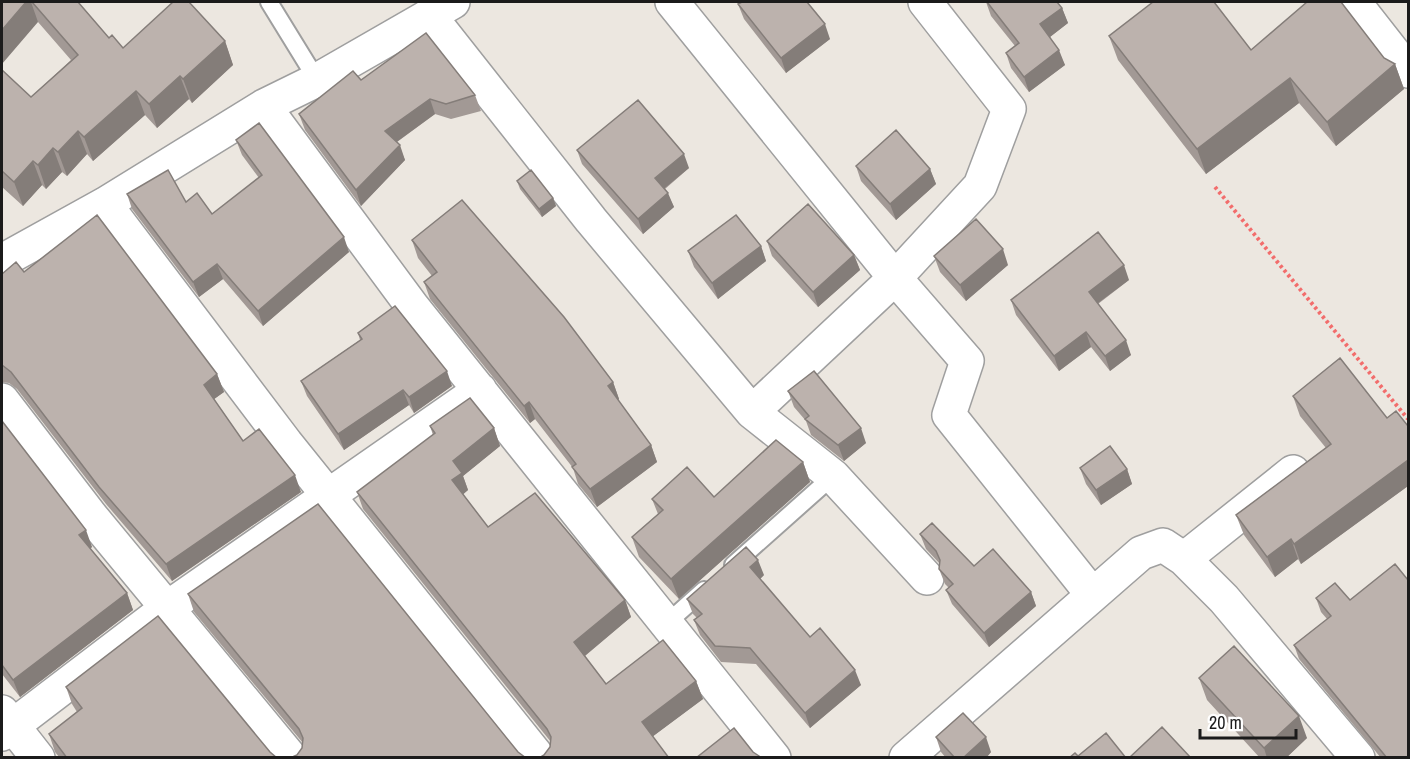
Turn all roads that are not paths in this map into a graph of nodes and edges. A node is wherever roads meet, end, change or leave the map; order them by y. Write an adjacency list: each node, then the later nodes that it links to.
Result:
1 (269, 2): 7 (lane)
2 (672, 2): 11 (street)
3 (925, 2): 11 (street)
4 (1354, 2): 6 (street)
5 (441, 8): 7 (street); 14 (street)
6 (1408, 71)
7 (317, 80): 8 (street)
8 (264, 106): 9 (street); 12 (street)
9 (105, 204): 10 (street); 17 (street)
10 (8, 248)
11 (895, 278): 14 (street); 20 (street)
12 (480, 390): 17 (street); 22 (street)
13 (2, 400): 21 (street)
14 (752, 412): 16 (street)
15 (1293, 472): 18 (street)
16 (832, 476): 19 (street); 22 (lane)
17 (328, 495): 21 (street); 26 (street)
18 (1184, 559): 20 (street); 29 (street)
19 (927, 578)
20 (1092, 594): 28 (street)
21 (167, 608): 23 (street); 25 (street)
22 (667, 623): 27 (street)
23 (5, 724): 24 (street)
24 (38, 758)
25 (291, 758)
26 (539, 758)
27 (774, 758)
28 (906, 758)
29 (1358, 758)

